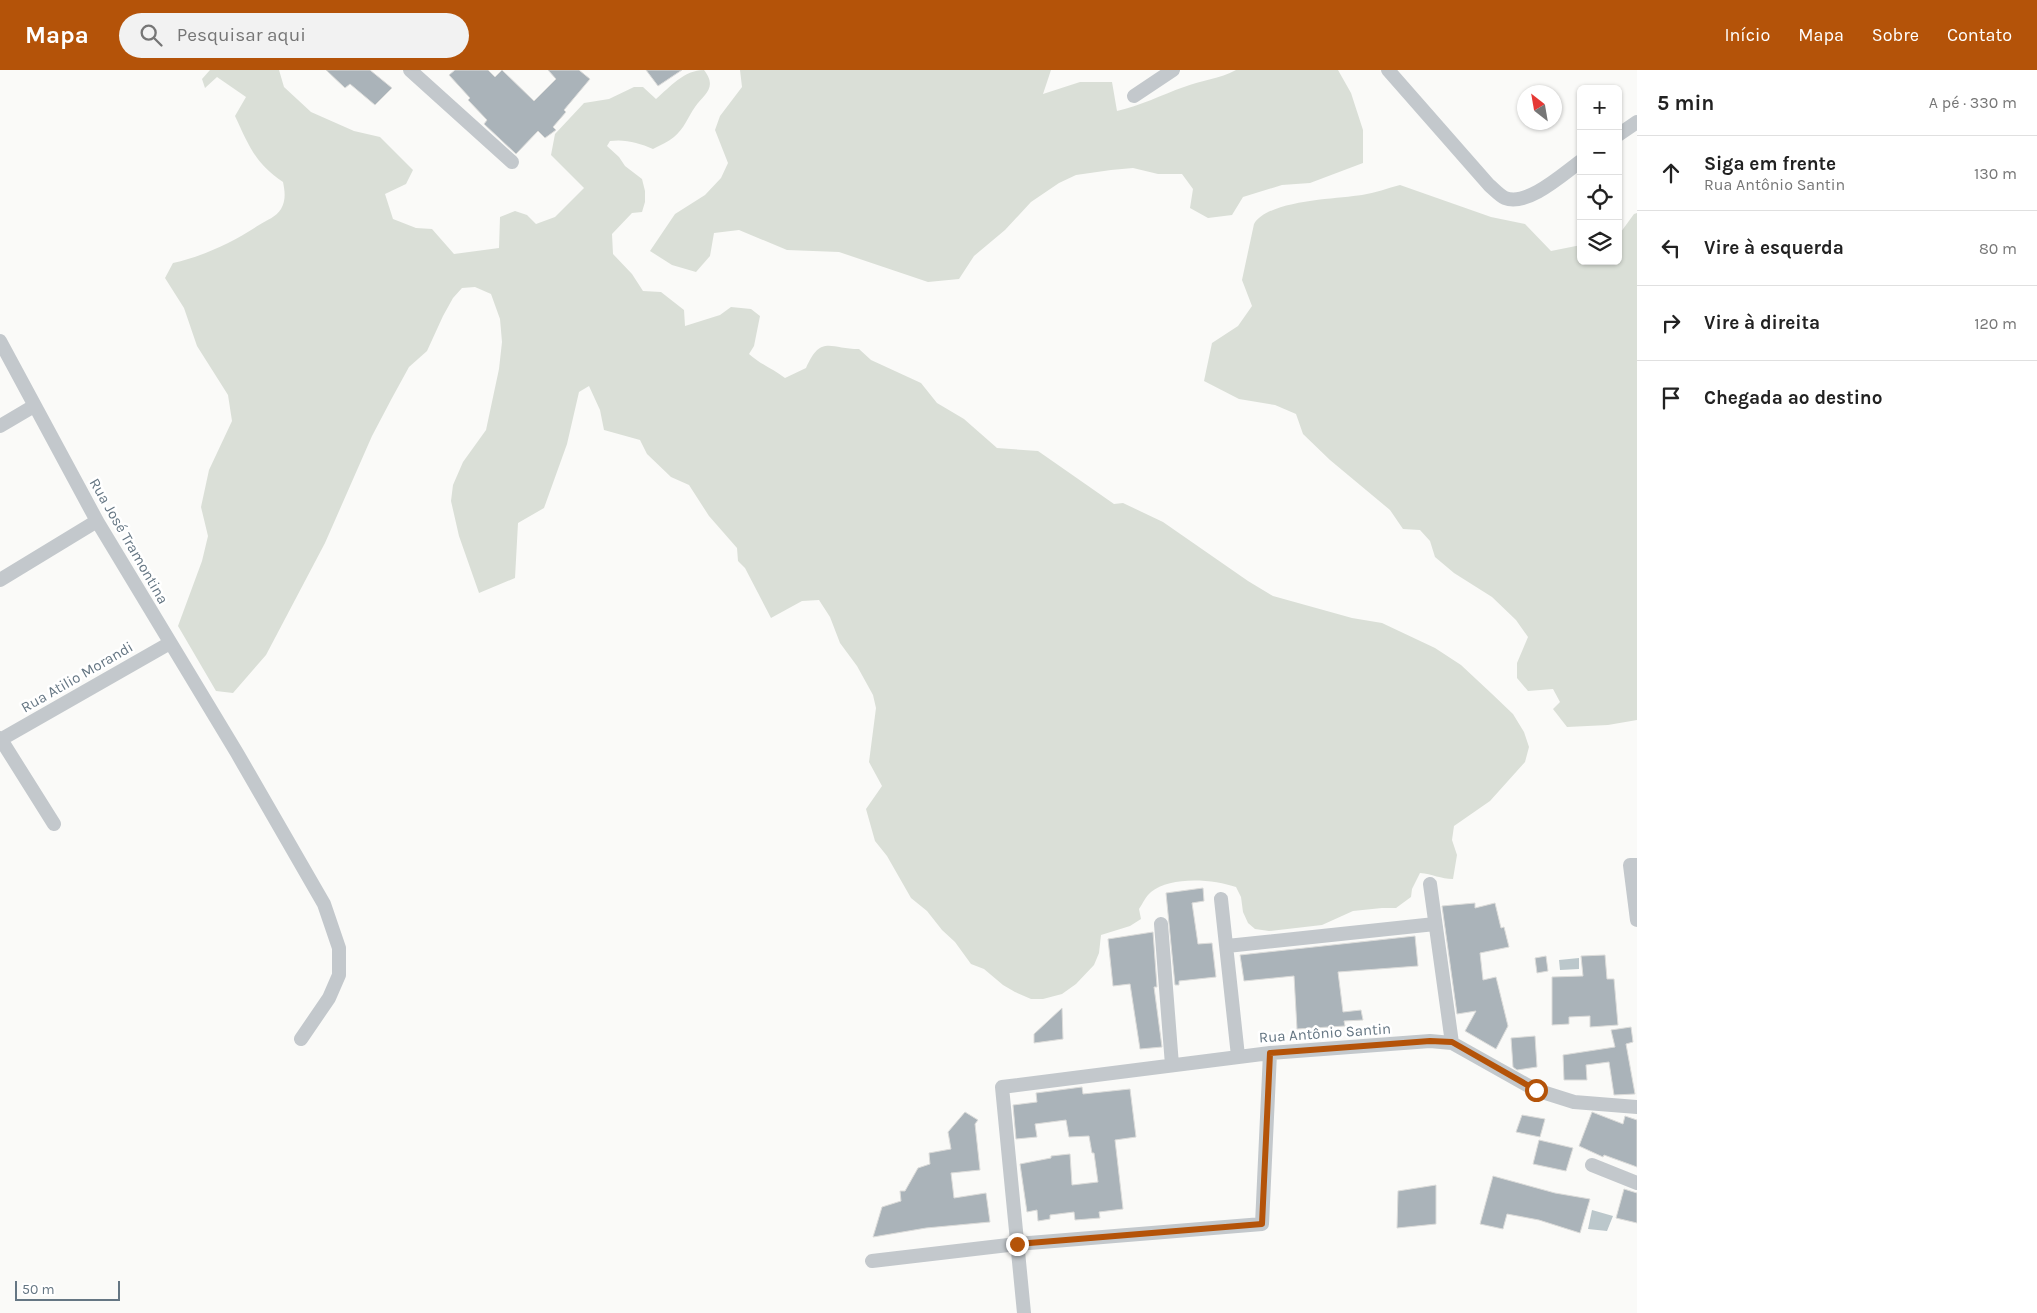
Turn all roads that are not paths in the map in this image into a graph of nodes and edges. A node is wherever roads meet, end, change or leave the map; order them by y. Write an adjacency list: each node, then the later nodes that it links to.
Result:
1 (410, 70): 7 (street)
2 (1173, 70): 4 (street)
3 (1388, 70): 8 (street)
4 (1134, 96)
5 (1637, 122): 6 (street)
6 (1622, 132)
7 (512, 162)
8 (1577, 164)
9 (0, 340): 10 (street, Rua José Tramontina)
10 (34, 406): 11 (street); 12 (street, Rua José Tramontina)
11 (0, 426)
12 (97, 521): 13 (street); 14 (street, Rua José Tramontina)
13 (0, 580)
14 (170, 643): 15 (street, Rua Atilio Morandi); 24 (street, Rua José Tramontina)
15 (0, 739): 16 (street)
16 (54, 824)
17 (1633, 865): 20 (street)
18 (1430, 884): 22 (street)
19 (1221, 899): 23 (street)
20 (1637, 920)
21 (1161, 924): 28 (street)
22 (1435, 924): 23 (street); 25 (street)
23 (1227, 946): 27 (street)
24 (301, 1039)
25 (1452, 1042): 26 (street, Rua Antônio Santin); 29 (street, Rua Antônio Santin)
26 (1270, 1053): 27 (street, Rua Antônio Santin); 32 (street)
27 (1238, 1056): 28 (street, Rua Antônio Santin)
28 (1172, 1065): 32 (street, Rua Antônio Santin)
29 (1637, 1107)
30 (1592, 1165): 31 (street)
31 (1637, 1183)
32 (1017, 1244): 33 (street); 34 (street)
33 (872, 1261)
34 (1024, 1313)

